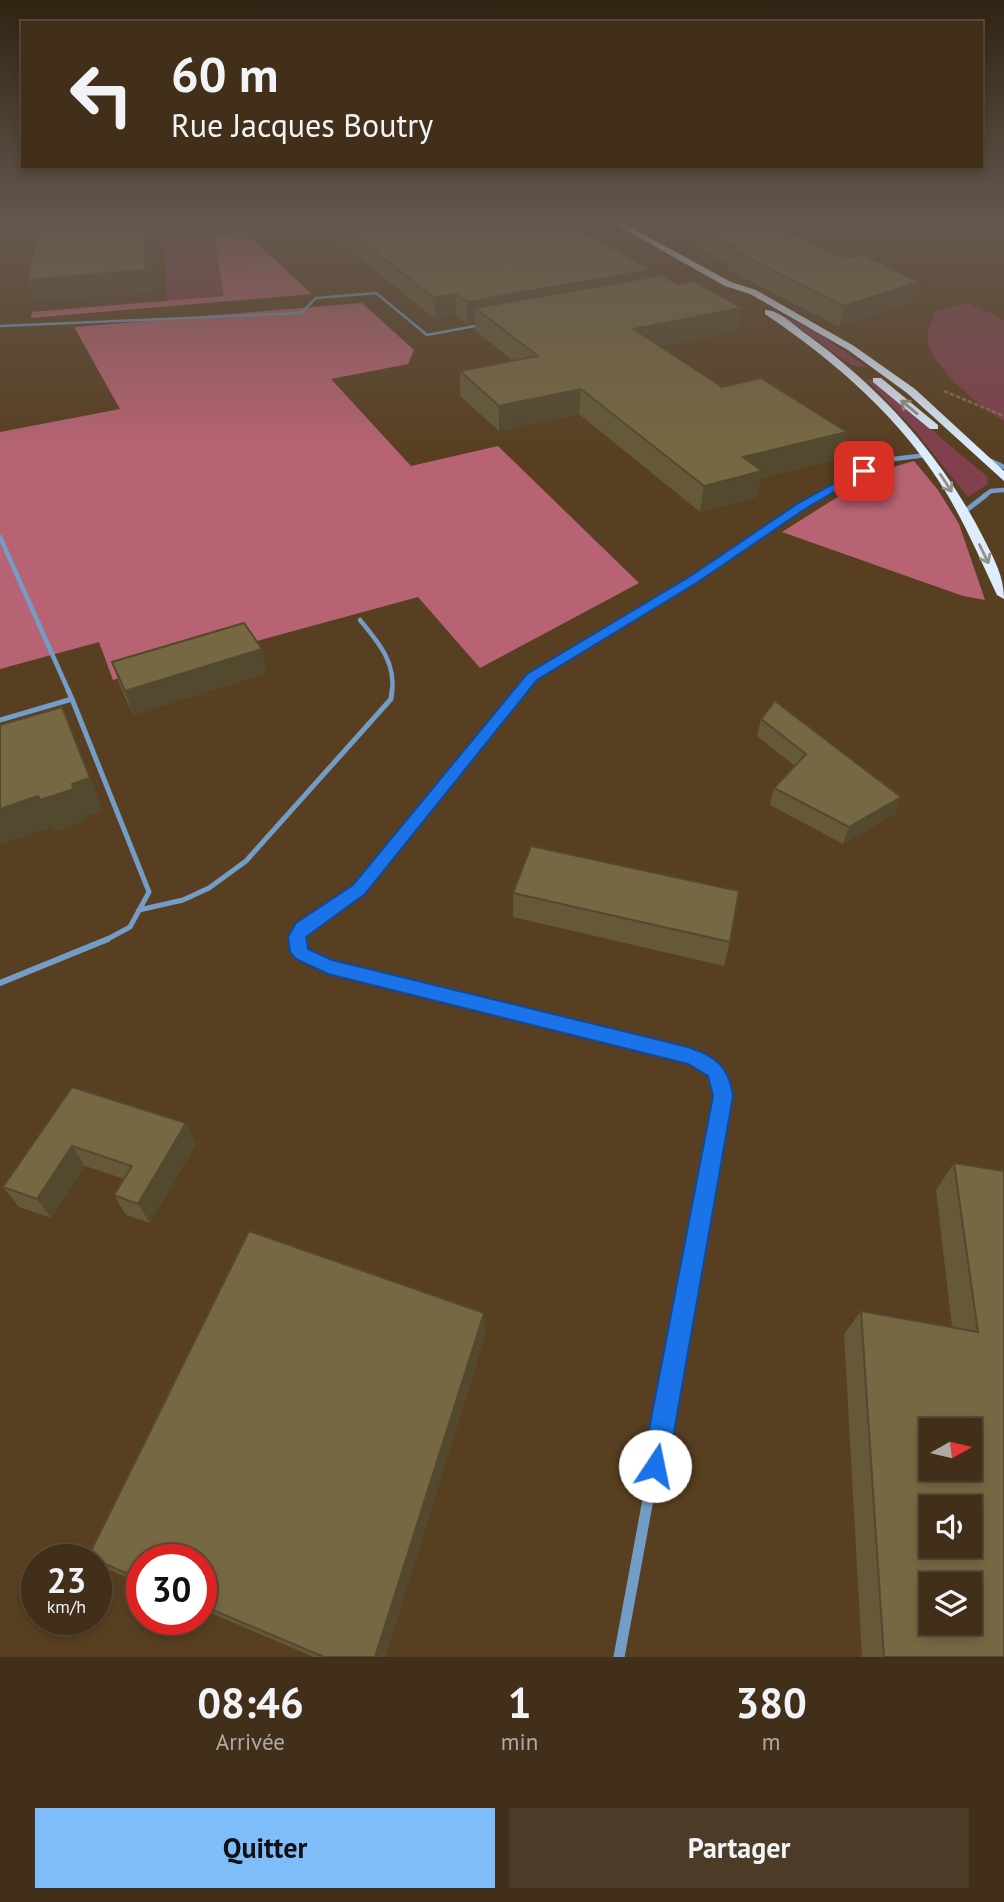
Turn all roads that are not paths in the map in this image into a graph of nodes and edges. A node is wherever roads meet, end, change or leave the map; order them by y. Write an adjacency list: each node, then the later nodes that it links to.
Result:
1 (324, 297): 6 (lane)
2 (381, 297): 5 (lane)
3 (746, 297): 7 (main road)
4 (762, 297): 9 (main road)
5 (481, 325)
6 (0, 326)
7 (839, 364): 8 (main road); 9 (main road, one-way to 7)
8 (926, 455): 13 (main road, one-way to 13); 21 (street)
9 (986, 458): 10 (street); 11 (main road)
10 (1004, 467)
11 (1004, 477)
12 (1004, 490): 13 (street)
13 (964, 512): 15 (main road, one-way to 15)
14 (0, 537): 17 (lane)
15 (1004, 595)
16 (360, 620): 19 (lane)
17 (72, 699): 18 (lane); 19 (lane)
18 (0, 720)
19 (139, 910): 20 (lane)
20 (0, 983)
21 (620, 1657)

